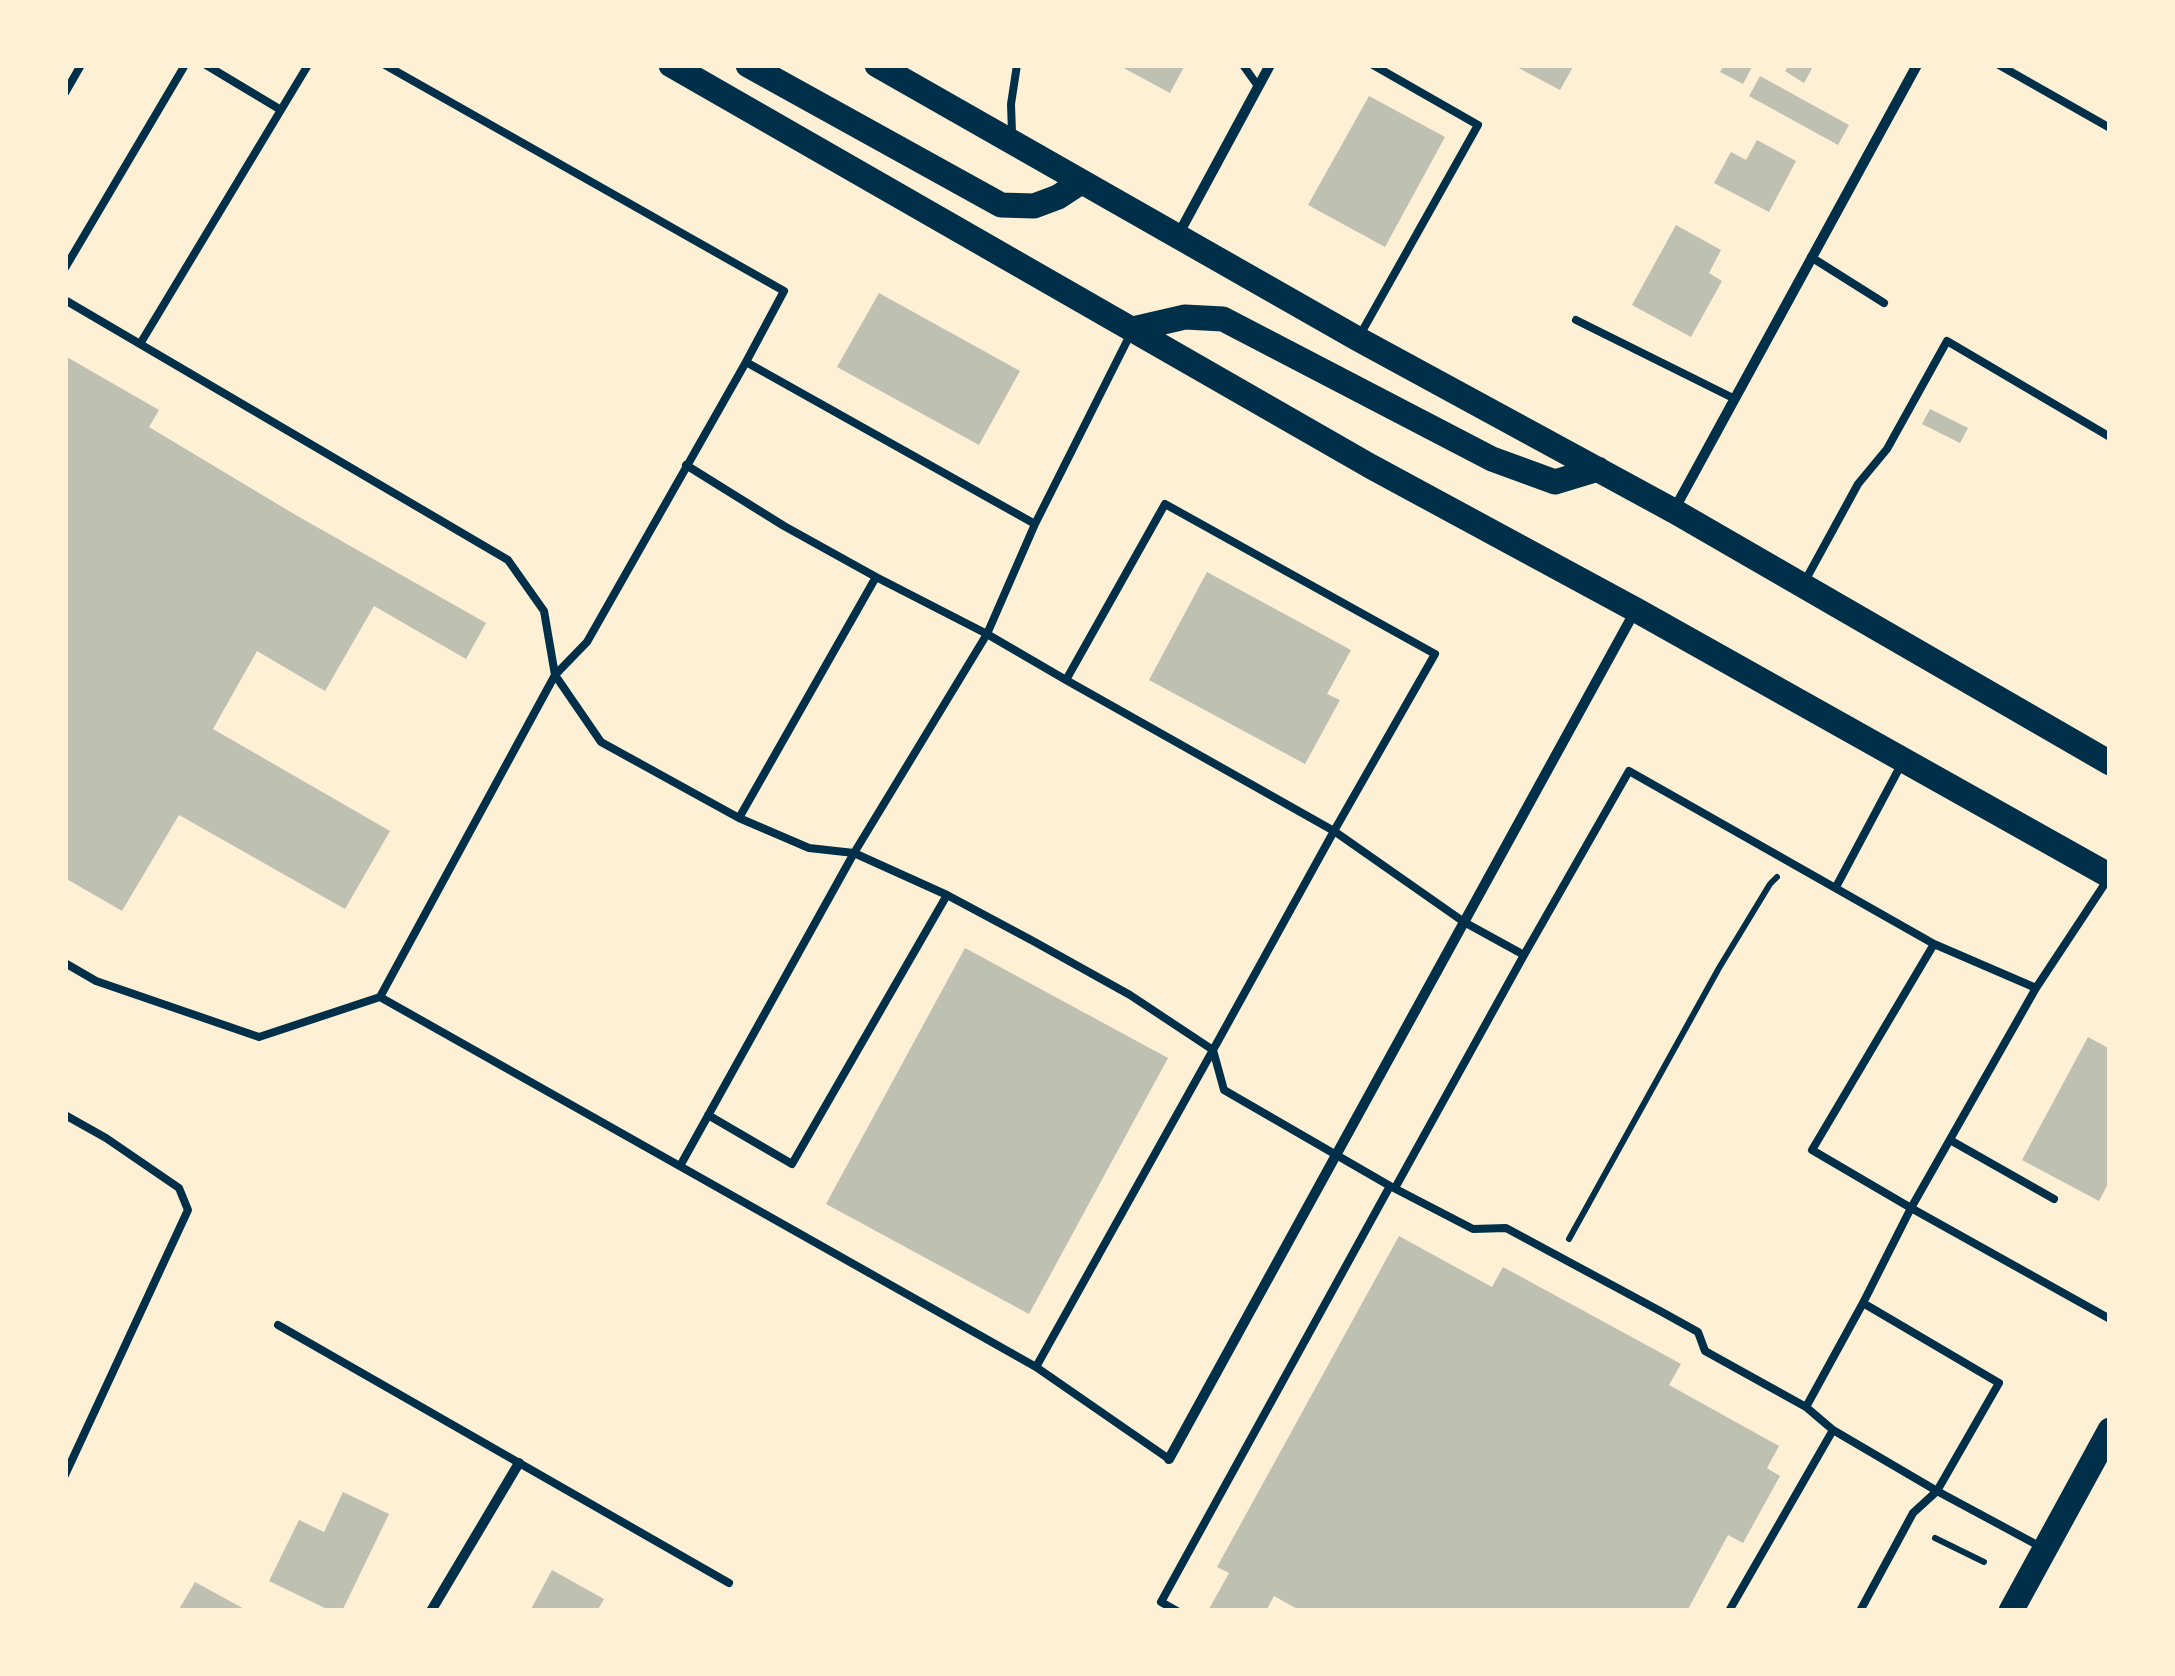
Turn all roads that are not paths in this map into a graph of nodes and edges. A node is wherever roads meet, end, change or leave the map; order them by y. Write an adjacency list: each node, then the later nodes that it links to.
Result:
1 (82, 65): 16 (lane)
2 (185, 65): 23 (lane)
3 (206, 65): 17 (lane)
4 (308, 65): 17 (lane)
5 (385, 65): 30 (lane)
6 (748, 65): 20 (main road)
7 (877, 65): 19 (main road)
8 (1017, 65): 19 (lane)
9 (1243, 65): 15 (lane)
10 (1270, 65): 15 (street)
11 (1373, 65): 28 (lane)
12 (1917, 65): 22 (street)
13 (1999, 65): 18 (lane)
14 (676, 66): 27 (main road)
15 (1258, 86): 21 (street)
16 (65, 93)
17 (281, 110): 29 (lane)
18 (2110, 128)
19 (1012, 143): 20 (main road)
20 (1081, 182): 21 (main road)
21 (1177, 238): 28 (main road)
22 (1811, 257): 25 (lane); 31 (street)
23 (65, 268)
24 (65, 300): 29 (lane)
25 (1884, 303)
26 (1576, 320): 31 (lane)
27 (1133, 330): 34 (main road); 36 (lane); 39 (main road)
28 (1358, 339): 34 (main road)
29 (140, 344): 41 (lane)
30 (746, 362): 33 (lane); 36 (lane)
31 (1735, 398): 35 (street)
32 (2110, 437): 38 (lane)
33 (686, 465): 37 (lane); 41 (lane)
34 (1598, 470): 35 (main road)
35 (1674, 511): 38 (main road)
36 (1035, 524): 40 (lane)
37 (876, 577): 40 (lane); 45 (lane)
38 (1803, 586): 44 (main road)
39 (1636, 610): 43 (main road); 51 (street)
40 (987, 634): 42 (lane); 47 (lane)
41 (555, 676): 45 (lane); 56 (lane)
42 (1066, 680): 46 (lane); 46 (lane)
43 (1904, 760): 48 (main road); 49 (lane)
44 (2110, 763)
45 (739, 818): 47 (lane)
46 (1334, 831): 51 (lane); 57 (lane)
47 (854, 853): 50 (lane); 59 (lane)
48 (2110, 876): 55 (lane)
49 (1836, 887): 52 (lane); 53 (lane)
50 (947, 895): 57 (lane); 59 (lane)
51 (1464, 922): 53 (lane); 61 (street)
52 (1934, 944): 55 (lane); 65 (lane)
53 (1524, 954): 63 (lane)
54 (65, 963): 56 (lane)
55 (2036, 988): 60 (lane)
56 (380, 997): 62 (lane)
57 (1213, 1050): 61 (lane); 69 (lane)
58 (65, 1115): 75 (lane)
59 (708, 1115): 62 (lane)
60 (1950, 1140): 64 (lane); 65 (lane)
61 (1336, 1155): 63 (lane); 73 (street)
62 (680, 1166): 69 (lane)
63 (1393, 1187): 70 (lane); 80 (lane)
64 (2054, 1199)
65 (1912, 1208): 66 (lane); 67 (lane)
66 (1863, 1303): 70 (lane); 76 (lane)
67 (2110, 1319)
68 (278, 1325): 74 (lane)
69 (1036, 1368): 73 (lane)
70 (1806, 1407): 71 (lane)
71 (1832, 1430): 76 (lane); 81 (lane)
72 (2110, 1430): 77 (main road)
73 (1170, 1459)
74 (519, 1463): 78 (lane); 79 (street)
75 (65, 1474)
76 (1937, 1491): 77 (lane); 82 (lane)
77 (2045, 1549): 83 (main road)
78 (729, 1583)
79 (431, 1611)
80 (1177, 1611)
81 (1729, 1611)
82 (1860, 1611)
83 (2011, 1611)

